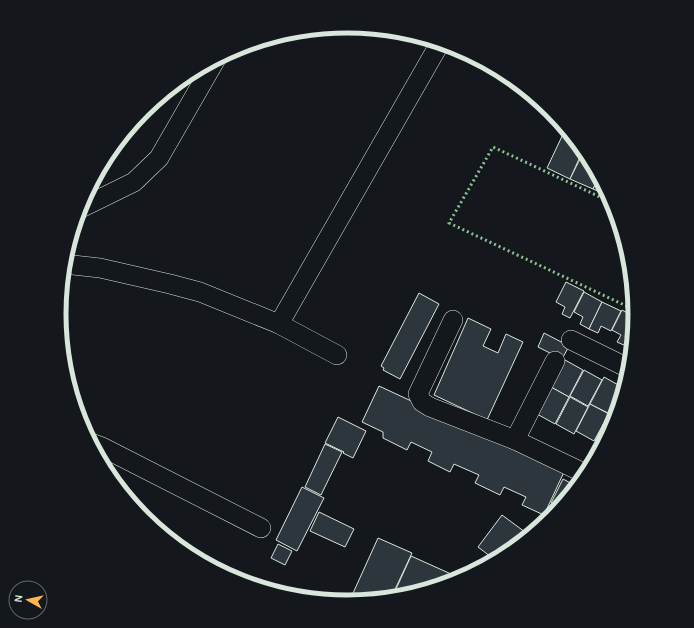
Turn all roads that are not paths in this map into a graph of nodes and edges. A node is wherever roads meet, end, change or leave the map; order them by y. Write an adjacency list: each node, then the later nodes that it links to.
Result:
1 (437, 48): 6 (street)
2 (210, 69): 3 (street)
3 (88, 205)
4 (70, 265): 6 (street)
5 (454, 320): 11 (street)
6 (279, 324): 8 (street)
7 (572, 340): 10 (street)
8 (337, 355)
9 (555, 361): 11 (street)
10 (624, 366)
11 (515, 440): 13 (street)
12 (100, 446): 14 (street)
13 (580, 471)
14 (261, 528)

